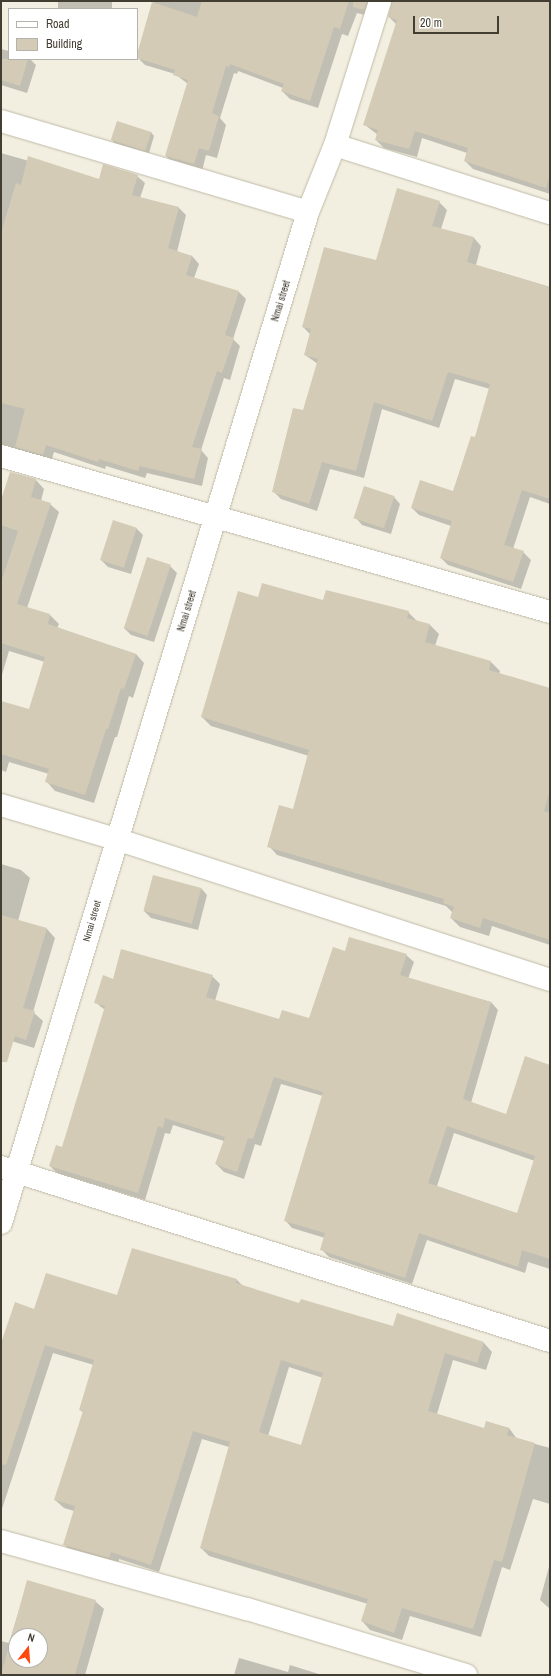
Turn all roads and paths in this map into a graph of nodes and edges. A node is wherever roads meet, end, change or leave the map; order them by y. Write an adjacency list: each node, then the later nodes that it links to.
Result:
1 (380, 1): 3 (street, Nmai street)
2 (1, 121): 4 (street)
3 (334, 145): 4 (street, Nmai street); 5 (street)
4 (308, 212): 7 (street, Nmai street)
5 (550, 213)
6 (1, 456): 7 (street)
7 (216, 516): 8 (street); 10 (street, Nmai street)
8 (550, 612)
9 (1, 805): 10 (street)
10 (116, 839): 11 (street); 12 (street, Nmai street)
11 (550, 980)
12 (9, 1170): 13 (street, Nmai street); 14 (street)
13 (1, 1224)
14 (550, 1341)
15 (1, 1541): 16 (street)
16 (466, 1675)

